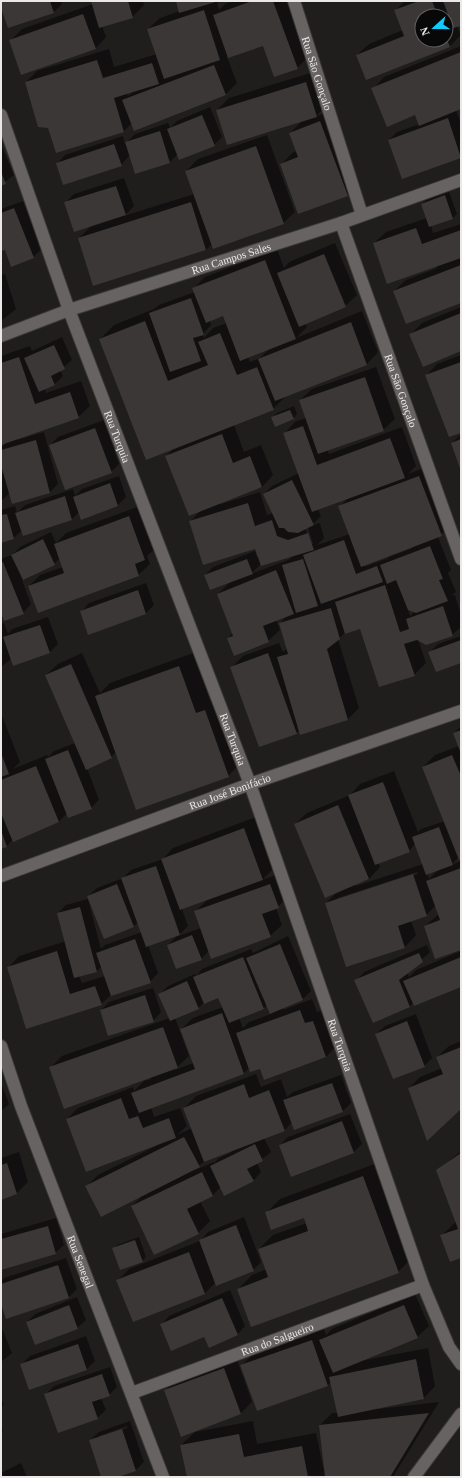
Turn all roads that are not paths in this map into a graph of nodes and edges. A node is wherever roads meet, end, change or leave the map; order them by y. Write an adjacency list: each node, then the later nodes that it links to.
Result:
1 (294, 1): 4 (street, Rua São Gonçalo)
2 (1, 114): 6 (street, Rua Turquia)
3 (461, 180): 4 (street, Rua Campos Sales)
4 (362, 215): 5 (street, Rua Campos Sales)
5 (341, 223): 6 (street, Rua Campos Sales); 8 (street, Rua São Gonçalo)
6 (69, 310): 7 (street, Rua Campos Sales); 10 (street, Rua Turquia)
7 (1, 336)
8 (461, 559)
9 (461, 711): 10 (street, Rua José Bonifácio)
10 (250, 784): 11 (street, Rua José Bonifácio); 13 (street, Rua Turquia)
11 (1, 876)
12 (1, 1046): 15 (street, Rua Senegal)
13 (423, 1285): 14 (street, Rua Turquia); 15 (street, Rua do Salgueiro)
14 (461, 1364)
15 (132, 1393): 17 (street, Rua Senegal)
16 (461, 1414): 18 (street)
17 (163, 1477)
18 (414, 1477)

